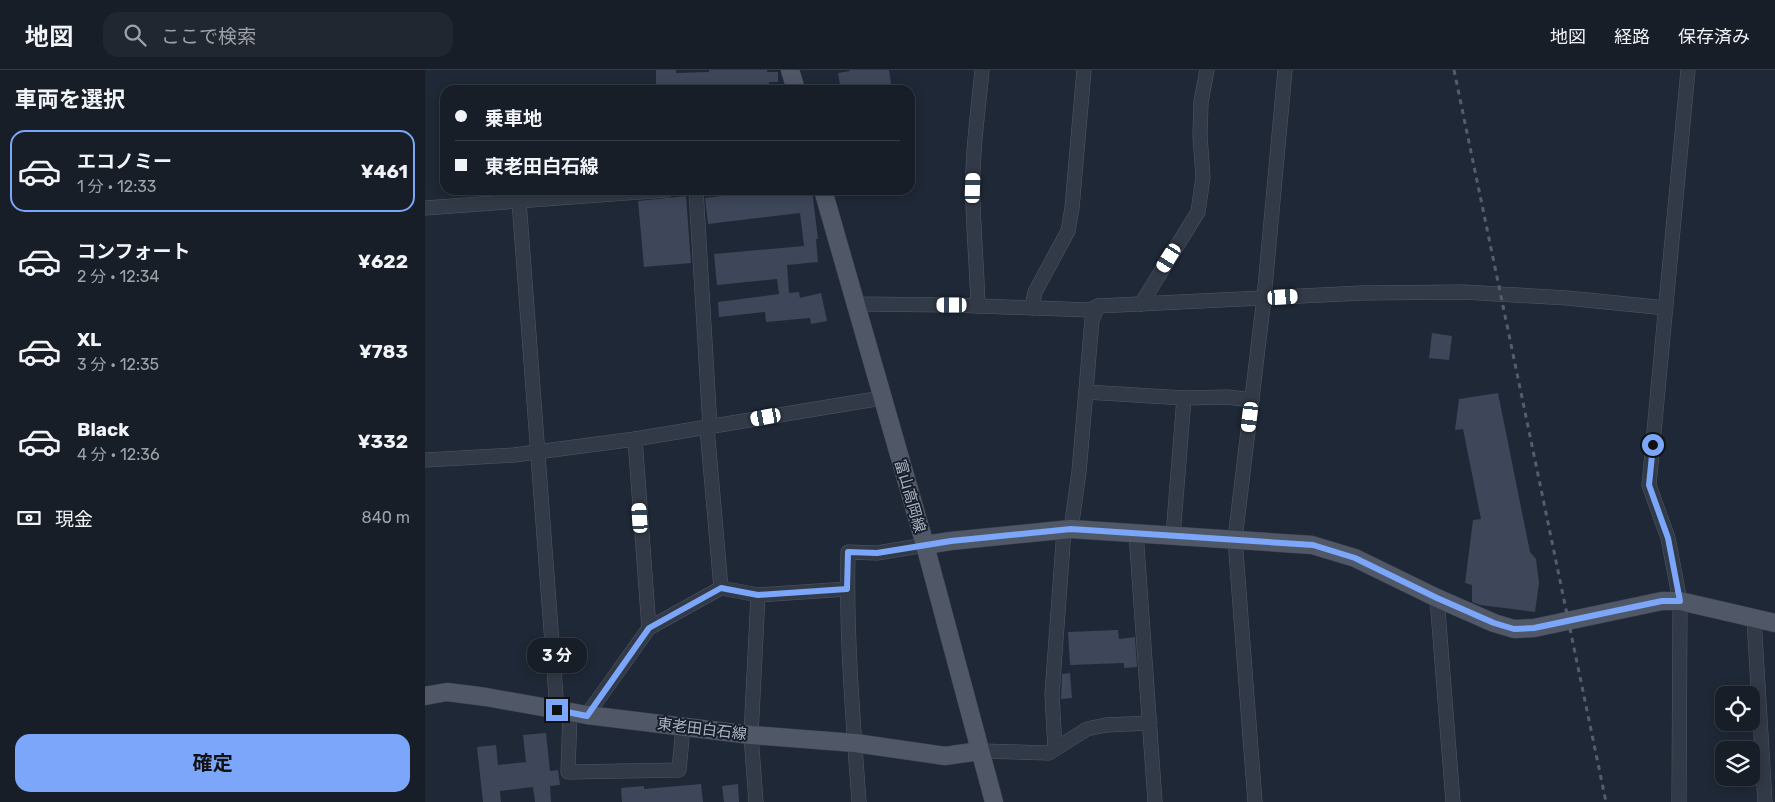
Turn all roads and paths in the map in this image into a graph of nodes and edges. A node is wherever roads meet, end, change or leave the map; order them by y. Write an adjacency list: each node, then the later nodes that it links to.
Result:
1 (790, 70): 7 (main road)
2 (982, 70): 16 (street)
3 (1084, 70): 18 (street)
4 (1207, 70): 15 (street)
5 (1285, 70): 13 (street)
6 (1688, 70): 19 (street)
7 (794, 85)
8 (600, 195): 11 (street)
9 (696, 195): 24 (street)
10 (824, 195): 14 (main road, 富山高岡線)
11 (519, 201): 12 (street); 26 (street)
12 (425, 208)
13 (1263, 298): 15 (street); 19 (street); 23 (street)
14 (855, 304): 16 (street); 21 (main road, 富山高岡線)
15 (1141, 304): 17 (street)
16 (979, 306): 18 (street)
17 (1099, 306): 18 (street); 20 (street)
18 (1031, 308)
19 (1666, 308): 37 (street)
20 (1086, 392): 22 (street); 28 (street)
21 (882, 398): 24 (street); 32 (main road, 富山高岡線)
22 (1184, 398): 23 (street); 30 (street)
23 (1252, 400): 31 (street)
24 (709, 427): 25 (street); 33 (street)
25 (635, 440): 26 (street); 40 (street)
26 (538, 452): 27 (street); 42 (street)
27 (425, 460)
28 (1068, 530): 29 (main road); 32 (main road); 47 (street)
29 (1136, 533): 30 (main road); 43 (street)
30 (1173, 536): 31 (main road)
31 (1235, 539): 36 (main road); 53 (street)
32 (925, 546): 34 (street); 48 (main road, 富山高岡線)
33 (721, 588): 35 (street); 40 (street)
34 (847, 589): 35 (street); 46 (street)
35 (758, 595): 45 (street)
36 (1437, 598): 37 (main road); 54 (street)
37 (1680, 601): 38 (main road); 55 (street)
38 (1754, 618): 39 (main road); 56 (street)
39 (1775, 624)
40 (649, 628): 42 (street)
41 (425, 696): 42 (main road, 東老田白石線)
42 (571, 713): 44 (main road, 東老田白石線); 44 (street)
43 (1150, 723): 47 (street); 52 (street)
44 (683, 727): 45 (main road, 東老田白石線)
45 (751, 735): 46 (main road, 東老田白石線); 49 (street)
46 (855, 743): 48 (main road, 東老田白石線); 50 (street)
47 (1055, 749): 48 (street)
48 (980, 751): 51 (main road, 富山高岡線)
49 (757, 802)
50 (859, 802)
51 (994, 802)
52 (1155, 802)
53 (1255, 802)
54 (1453, 802)
55 (1679, 802)
56 (1765, 802)

